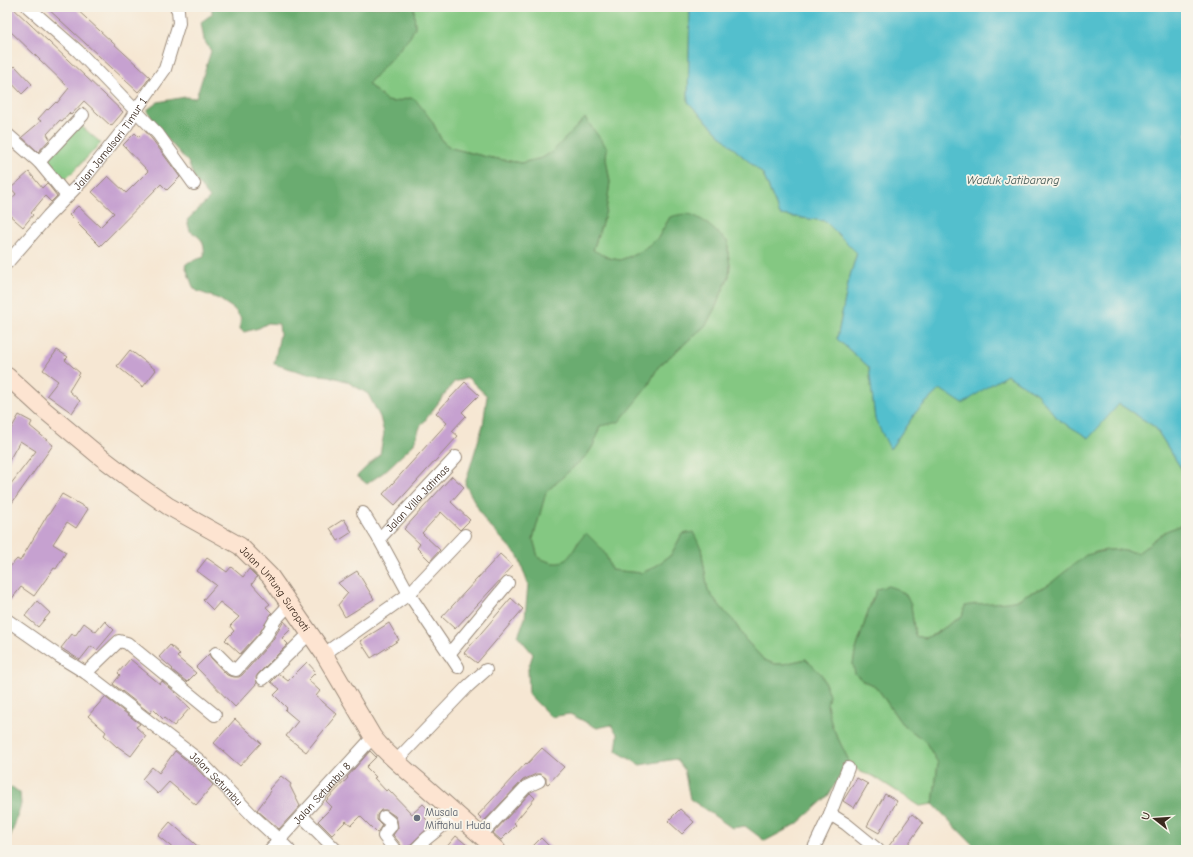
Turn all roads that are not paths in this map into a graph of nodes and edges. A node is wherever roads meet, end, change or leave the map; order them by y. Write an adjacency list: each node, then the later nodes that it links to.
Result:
1 (28, 7): 3 (street)
2 (176, 7): 3 (street, Jalan Jamalsari Timur 1)
3 (136, 110): 7 (street); 8 (street, Jalan Jamalsari Timur 1)
4 (83, 115): 6 (street)
5 (9, 140): 6 (street)
6 (38, 162): 8 (street)
7 (194, 184)
8 (67, 196): 9 (street, Jalan Jamalsari Timur 1)
9 (7, 263)
10 (7, 376): 17 (main road, Jalan Untung Suropati)
11 (456, 457): 14 (street, Jalan Villa Jatimas)
12 (363, 513): 14 (street, Jalan Villa Jatimas)
13 (465, 535): 16 (street)
14 (379, 539): 16 (street, Jalan Villa Jatimas)
15 (508, 583): 22 (street)
16 (409, 594): 21 (street); 22 (street, Jalan Villa Jatimas)
17 (290, 604): 19 (main road, Jalan Untung Suropati); 20 (street)
18 (7, 620): 25 (street, Jalan Setumbu)
19 (310, 633): 21 (main road, Jalan Untung Suropati); 26 (street)
20 (216, 653)
21 (324, 654): 28 (main road, Jalan Untung Suropati)
22 (449, 654): 23 (street, Jalan Villa Jatimas)
23 (458, 667)
24 (486, 670): 29 (street)
25 (86, 673): 27 (street); 37 (street, Jalan Setumbu)
26 (264, 679)
27 (214, 714)
28 (373, 737): 29 (main road, Jalan Untung Suropati); 34 (street, Jalan Setumbu 8)
29 (396, 761): 32 (main road, Jalan Untung Suropati)
30 (848, 768): 33 (street)
31 (539, 781): 36 (street)
32 (457, 814): 36 (main road, Jalan Untung Suropati); 42 (street)
33 (830, 814): 44 (street); 45 (street)
34 (302, 816): 37 (street, Jalan Setumbu 8); 40 (street)
35 (384, 817): 41 (street)
36 (481, 835): 43 (main road, Jalan Untung Suropati)
37 (279, 840): 38 (street, Jalan Setumbu 8); 39 (street, Jalan Setumbu)
38 (270, 850)
39 (289, 850)
40 (336, 850)
41 (396, 850)
42 (415, 850)
43 (497, 850)
44 (813, 850)
45 (878, 850)

